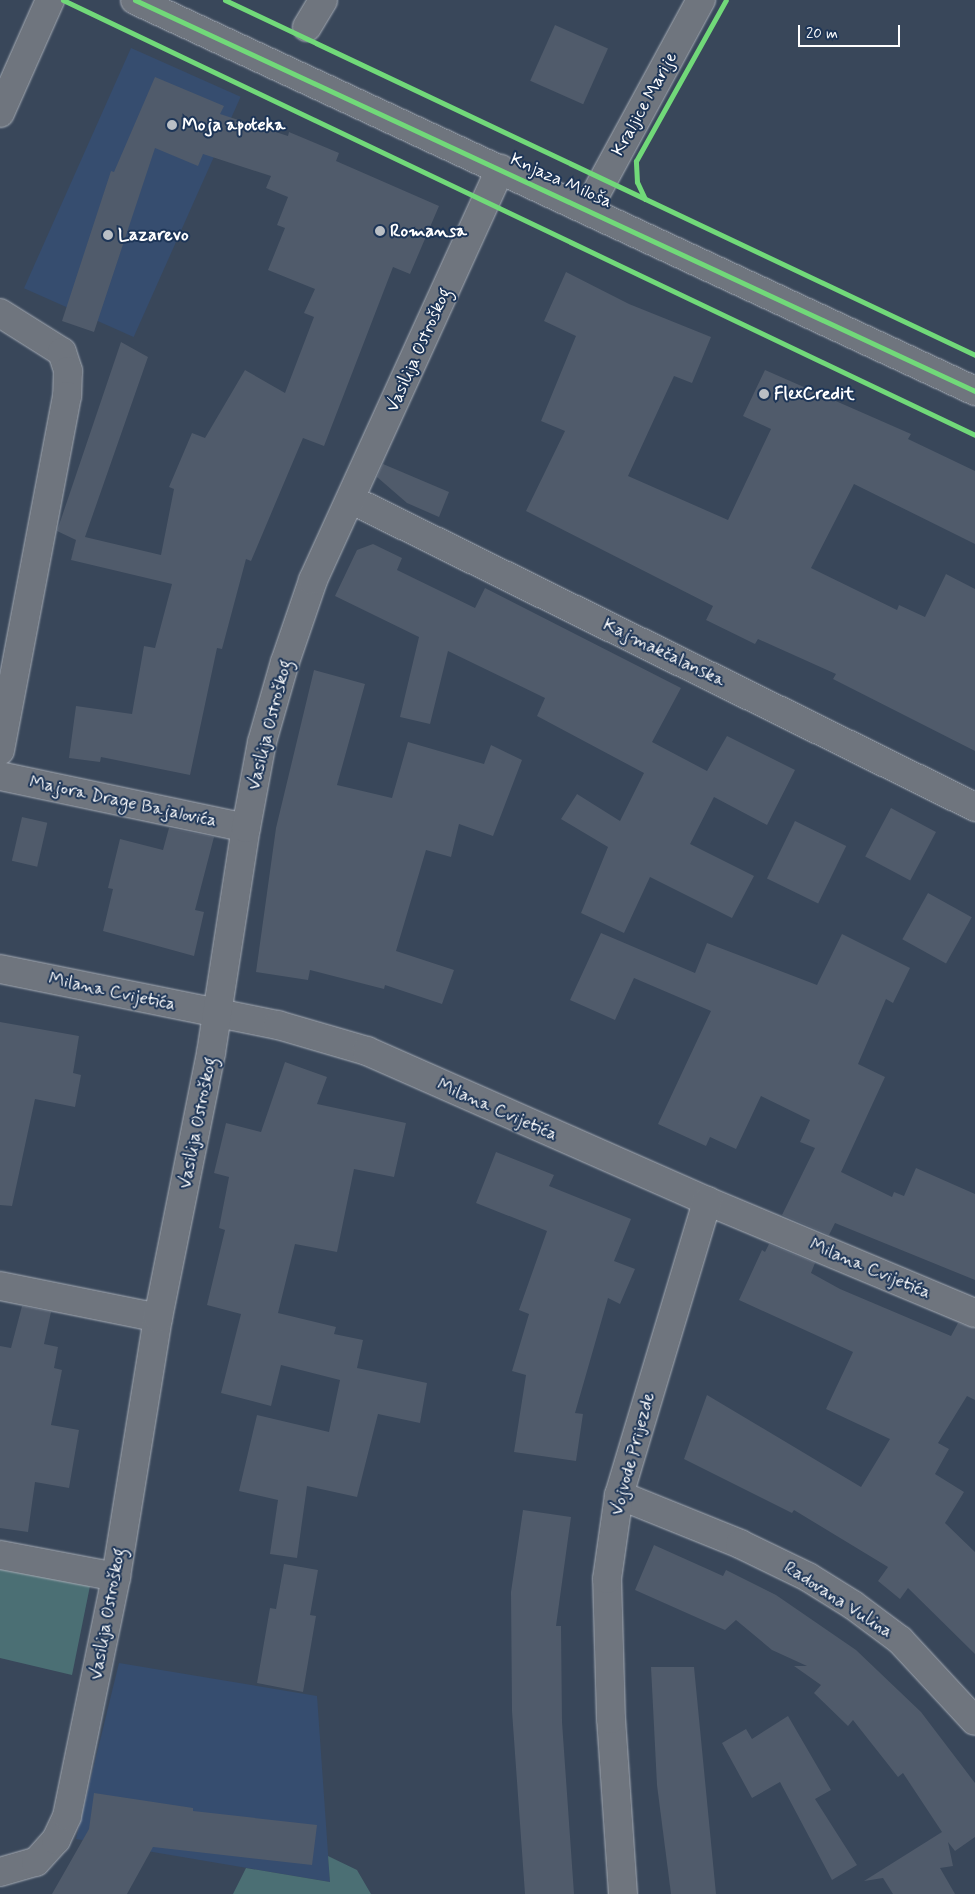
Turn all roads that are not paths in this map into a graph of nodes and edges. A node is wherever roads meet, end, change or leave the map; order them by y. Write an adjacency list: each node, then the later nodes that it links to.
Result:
1 (50, 0): 6 (street)
2 (135, 0): 7 (street, Knjaza Miloša)
3 (323, 0): 5 (street)
4 (701, 0): 8 (street, Kraljice Marije)
5 (307, 27)
6 (0, 113)
7 (500, 169): 8 (street, Knjaza Miloša); 11 (street, Vasilija Ostroškog)
8 (588, 208): 10 (street, Knjaza Miloša)
9 (0, 313): 12 (street)
10 (975, 391)
11 (352, 500): 14 (street, Kajmakčalanska); 15 (street, Vasilija Ostroškog)
12 (0, 751)
13 (0, 776): 15 (street, Majora Drage Bajalovića)
14 (975, 808)
15 (246, 828): 17 (street, Vasilija Ostroškog)
16 (0, 969): 17 (street, Milana Cvijetića)
17 (218, 1013): 18 (street, Milana Cvijetića); 21 (street, Vasilija Ostroškog)
18 (707, 1201): 20 (street, Milana Cvijetića); 22 (street, Vojvode Prijezde)
19 (0, 1286): 21 (street)
20 (975, 1313)
21 (158, 1318): 24 (street, Vasilija Ostroškog)
22 (619, 1495): 25 (street, Radovana Vulina); 27 (street, Vojvode Prijezde)
23 (0, 1555): 24 (street)
24 (116, 1577): 26 (street, Vasilija Ostroškog)
25 (975, 1721)
26 (0, 1872)
27 (623, 1894)

